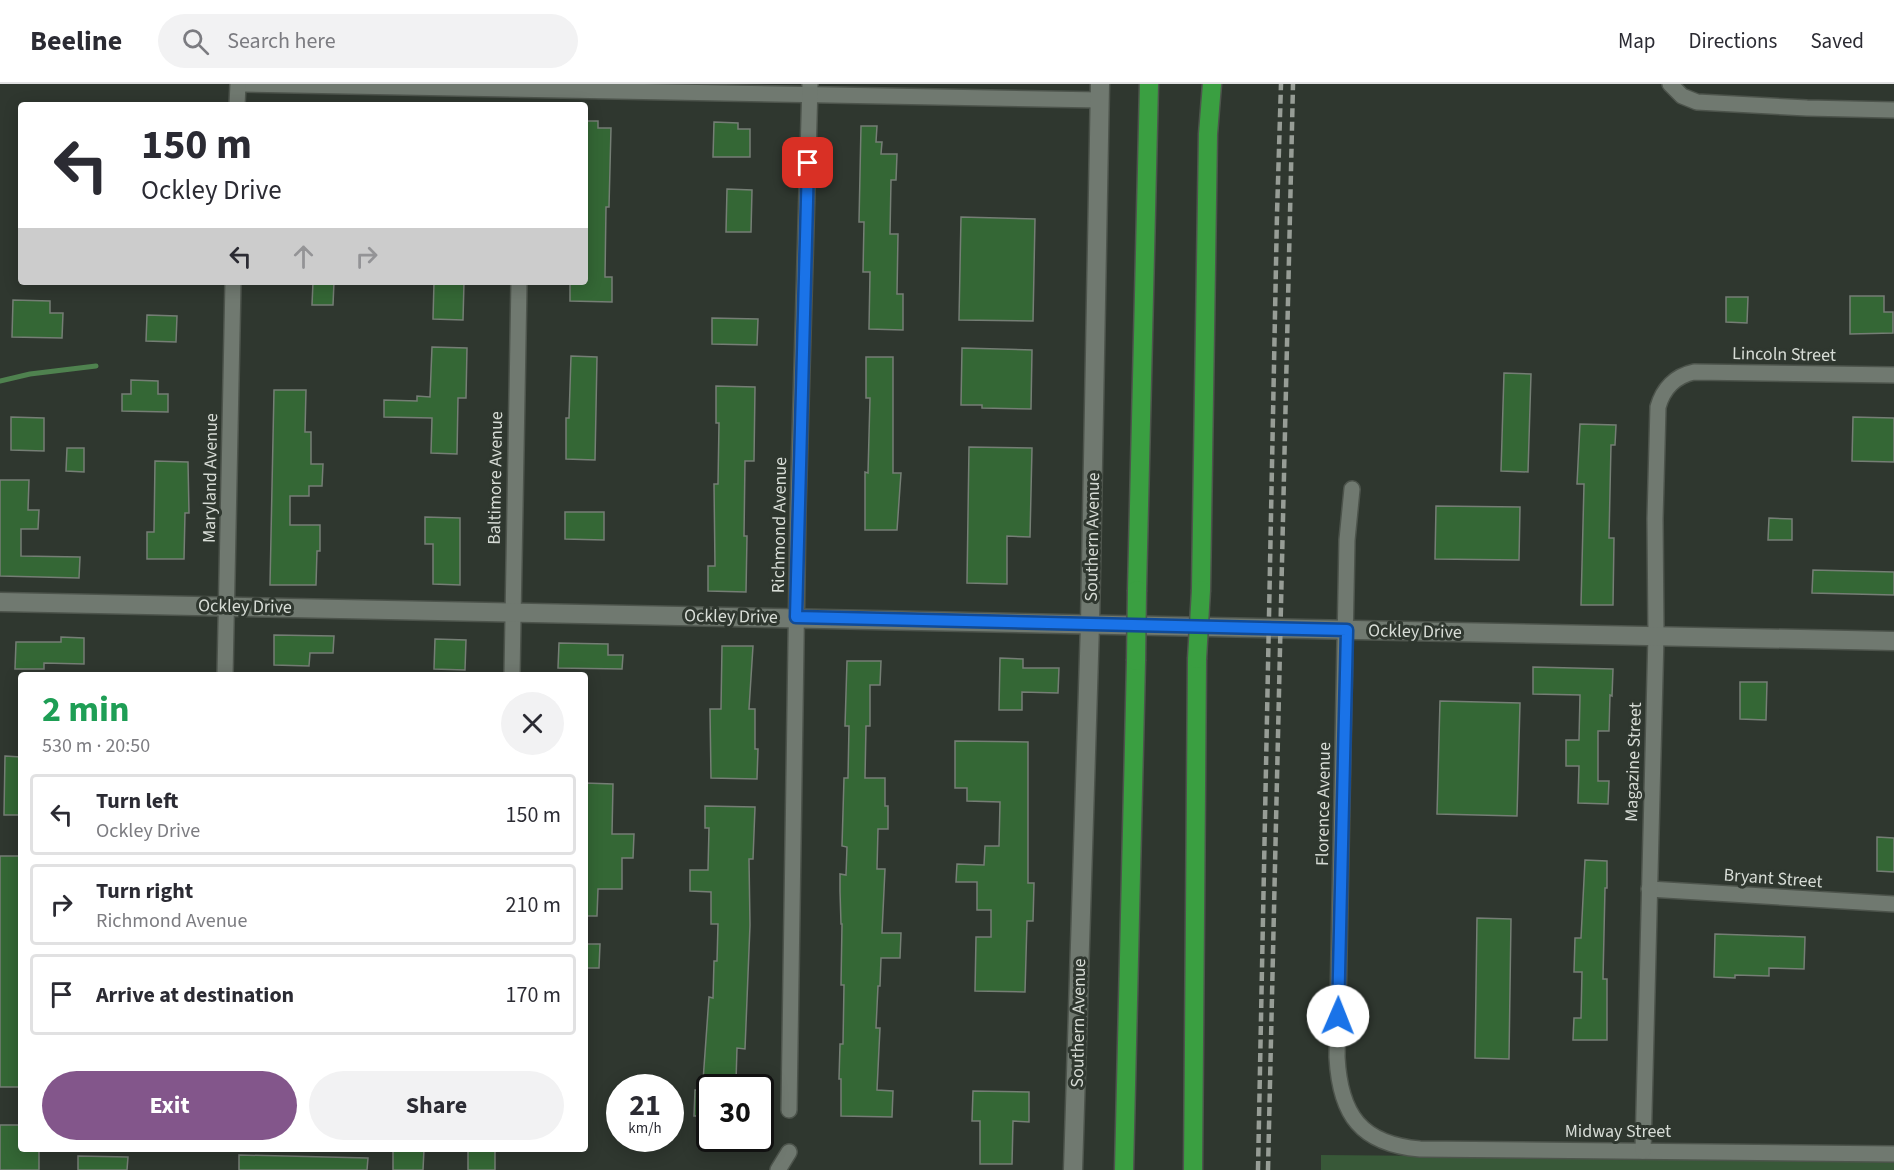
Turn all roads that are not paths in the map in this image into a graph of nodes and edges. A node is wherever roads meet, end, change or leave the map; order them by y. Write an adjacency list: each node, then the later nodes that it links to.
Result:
1 (238, 84): 9 (street)
2 (244, 84): 5 (street)
3 (1149, 84): 36 (highway, bridge)
4 (1212, 84): 37 (highway, bridge)
5 (523, 86): 7 (street); 10 (street)
6 (1671, 86): 11 (street)
7 (810, 89): 8 (street); 20 (street, Richmond Avenue)
8 (1100, 92): 21 (street, Southern Avenue)
9 (237, 102)
10 (523, 102)
11 (1894, 110)
12 (233, 285): 18 (street, Maryland Avenue)
13 (519, 285): 19 (street, Baltimore Avenue)
14 (1894, 375): 15 (street, Lincoln Street)
15 (1674, 380): 23 (street, Magazine Street)
16 (1353, 489): 22 (street, Florence Avenue)
17 (0, 602): 18 (street, Ockley Drive)
18 (226, 606): 19 (street, Ockley Drive); 25 (street, Maryland Avenue)
19 (513, 612): 20 (street, Ockley Drive); 26 (street, Baltimore Avenue)
20 (796, 617): 21 (street, Ockley Drive); 29 (street, Richmond Avenue)
21 (1090, 624): 22 (street, Ockley Drive); 35 (street, Southern Avenue)
22 (1347, 630): 23 (street, Ockley Drive); 30 (street, Florence Avenue)
23 (1656, 635): 24 (street, Ockley Drive); 27 (street, Magazine Street)
24 (1894, 641)
25 (225, 672)
26 (512, 672)
27 (1649, 889): 28 (street, Bryant Street); 31 (street, Magazine Street)
28 (1894, 904)
29 (789, 1110)
30 (1353, 1117): 31 (street, Midway Street)
31 (1643, 1151): 33 (street, Midway Street)
32 (789, 1152): 34 (street)
33 (1894, 1154)
34 (778, 1170)
35 (1073, 1170)
36 (1124, 1170)
37 (1193, 1170)

